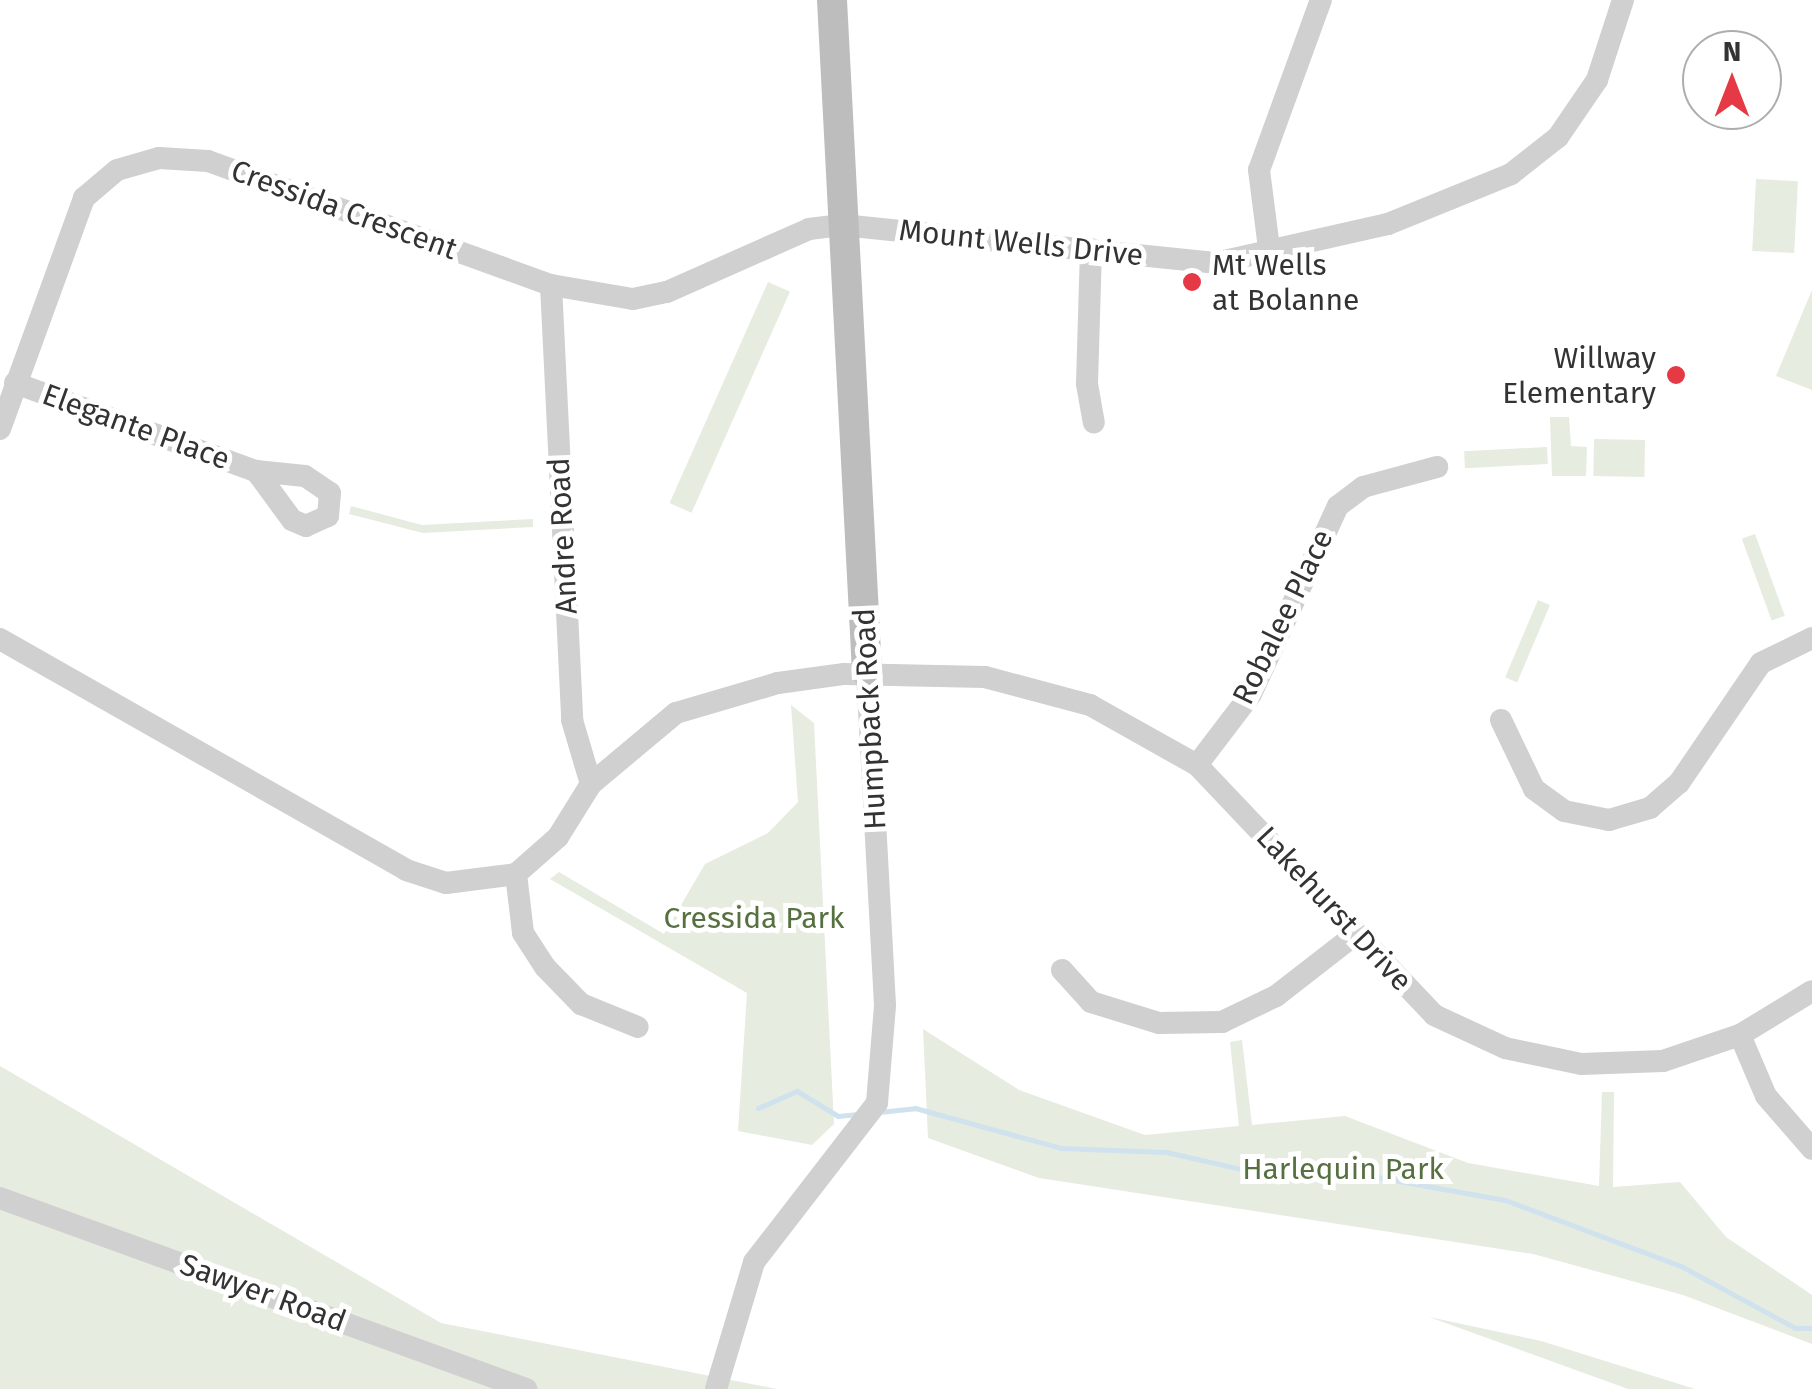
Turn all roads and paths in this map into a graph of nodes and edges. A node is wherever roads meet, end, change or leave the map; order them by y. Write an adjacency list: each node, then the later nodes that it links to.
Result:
1 (832, 0): 4 (street, Humpback Road)
2 (1321, 0): 6 (street)
3 (1624, 0): 6 (street, Mount Wells Drive)
4 (842, 225): 5 (street, Mount Wells Drive); 7 (street, Cressida Crescent); 15 (street, Humpback Road)
5 (1091, 249): 6 (street, Mount Wells Drive); 9 (street)
6 (1270, 256)
7 (551, 285): 8 (street, Cressida Crescent); 18 (street, Andre Road)
8 (15, 383): 10 (street, Cressida Crescent); 12 (street, Elegante Place)
9 (1094, 422)
10 (0, 429)
11 (1437, 467): 17 (street, Robalee Place)
12 (256, 471)
13 (1812, 638): 16 (street)
14 (0, 639): 19 (street)
15 (866, 672): 17 (street, Lakehurst Drive); 18 (street); 28 (street, Humpback Road)
16 (1501, 720)
17 (1197, 765): 20 (street, Lakehurst Drive)
18 (591, 784): 19 (street)
19 (516, 874): 23 (street)
20 (1352, 937): 21 (street); 24 (street, Lakehurst Drive)
21 (1062, 970)
22 (1812, 991): 24 (street, Lakehurst Drive)
23 (638, 1028)
24 (1740, 1035): 25 (street)
25 (1812, 1149)
26 (0, 1198): 27 (street, Sawyer Road)
27 (526, 1389)
28 (716, 1389)

